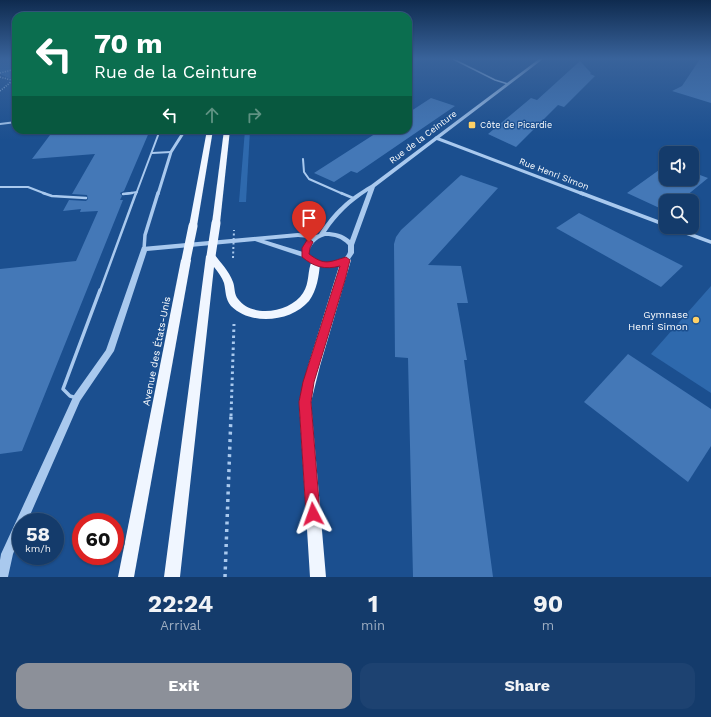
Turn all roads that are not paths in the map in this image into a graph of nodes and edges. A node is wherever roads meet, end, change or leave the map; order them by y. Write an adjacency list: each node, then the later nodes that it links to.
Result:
1 (505, 86): 8 (street, Rue de la Ceinture)
2 (12, 122): 3 (lane)
3 (0, 124)
4 (159, 134): 10 (lane)
5 (183, 134): 9 (street)
6 (209, 134): 33 (main road, Avenue des États-Unis, bridge)
7 (227, 134): 26 (main road, bridge)
8 (436, 138): 12 (street, Rue de la Ceinture); 18 (street, Rue Henri Simon)
9 (171, 152): 10 (lane); 24 (street)
10 (152, 153): 14 (lane)
11 (303, 158): 17 (lane)
12 (374, 186): 17 (street, Rue de la Ceinture); 23 (street)
13 (0, 187): 16 (lane)
14 (137, 192): 15 (lane); 29 (lane)
15 (123, 194)
16 (86, 198)
17 (353, 198): 20 (street, Rue de la Ceinture)
18 (659, 222)
19 (689, 234): 22 (street)
20 (319, 236): 21 (street); 23 (street); 25 (street, Rue de la Ceinture)
21 (255, 239): 24 (street); 25 (street)
22 (711, 242)
23 (351, 245): 27 (street)
24 (144, 249): 29 (street)
25 (305, 255): 28 (street)
26 (211, 256): 28 (main road); 34 (main road)
27 (346, 260): 28 (street); 35 (main road)
28 (315, 263)
29 (77, 398): 30 (street)
30 (25, 513)
31 (12, 543): 32 (street)
32 (2, 577)
33 (126, 577)
34 (172, 577)
35 (318, 577)

